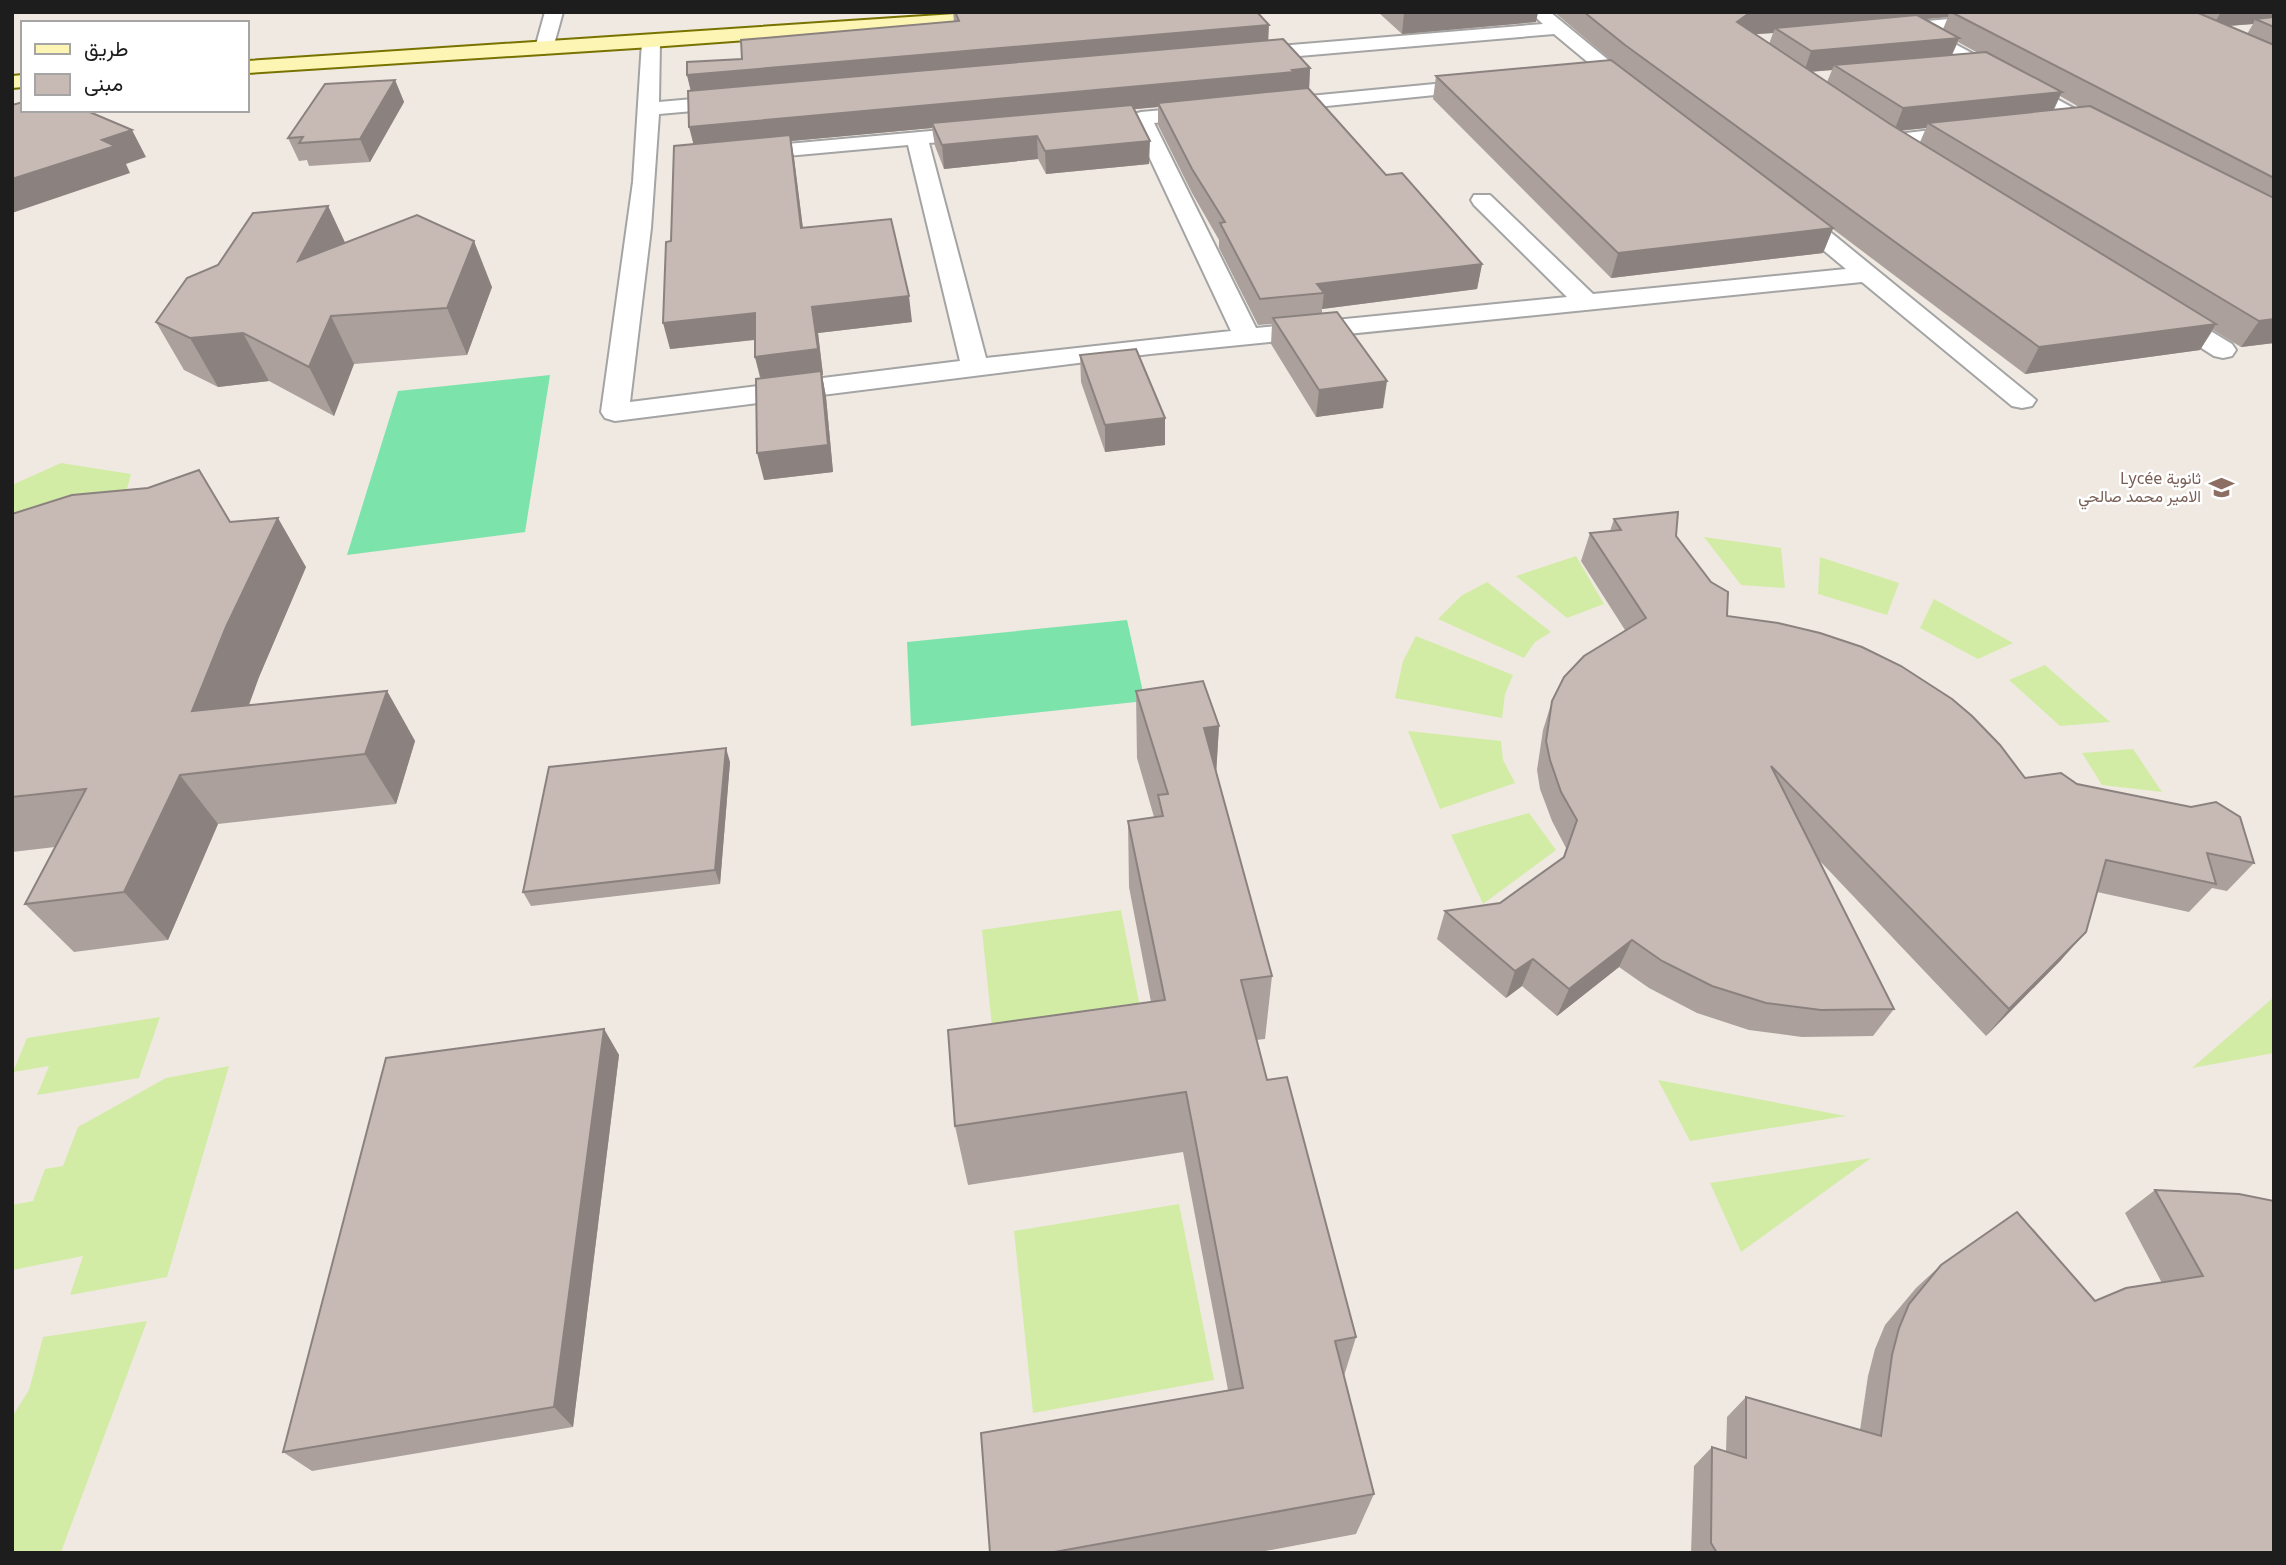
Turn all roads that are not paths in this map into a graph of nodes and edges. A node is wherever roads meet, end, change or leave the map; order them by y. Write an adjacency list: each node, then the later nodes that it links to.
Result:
1 (554, 12): 9 (street)
2 (1061, 12): 8 (main road)
3 (1539, 12): 5 (street)
4 (2088, 12): 6 (street)
5 (1557, 28): 10 (street); 14 (street)
6 (1912, 28): 7 (street); 11 (street)
7 (1860, 33)
8 (651, 42): 9 (main road); 19 (street)
9 (544, 48): 12 (main road)
10 (1223, 57)
11 (1979, 65): 13 (street); 21 (street)
12 (248, 67)
13 (1951, 67)
14 (1611, 73): 15 (street); 18 (street)
15 (1584, 76)
16 (1505, 83): 20 (street)
17 (759, 99): 19 (street)
18 (1655, 107)
19 (651, 109): 39 (street)
20 (1141, 118): 22 (street); 37 (street)
21 (2081, 120): 23 (street); 29 (street)
22 (1114, 121)
23 (2040, 124)
24 (1867, 126): 28 (street)
25 (1999, 129): 28 (street)
26 (1009, 130): 27 (street)
27 (917, 138): 31 (street); 39 (street)
28 (1889, 141): 30 (street)
29 (2129, 146)
30 (1912, 155)
31 (727, 156)
32 (1772, 197): 34 (street)
33 (1482, 200): 36 (street)
34 (1868, 274): 36 (street); 40 (street)
35 (2142, 299): 38 (street)
36 (1587, 302): 37 (street)
37 (1247, 337): 39 (street)
38 (2223, 350)
39 (975, 368)
40 (2022, 400)

